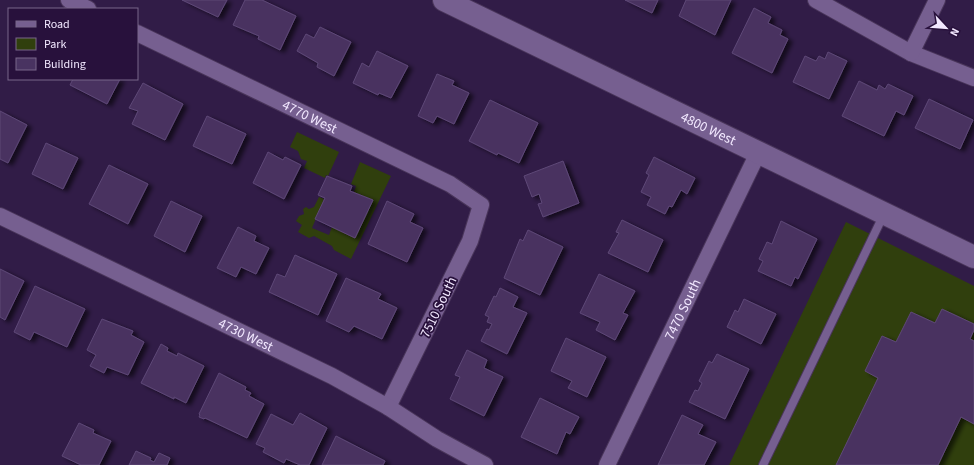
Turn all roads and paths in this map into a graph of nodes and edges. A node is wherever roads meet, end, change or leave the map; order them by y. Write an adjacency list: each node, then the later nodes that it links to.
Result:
1 (69, 0): 5 (street)
2 (444, 0): 9 (main road, 4800 West)
3 (816, 0): 7 (street)
4 (937, 0): 7 (street)
5 (86, 8)
6 (138, 33): 10 (street, 4770 West)
7 (911, 53): 8 (street)
8 (974, 78)
9 (758, 153): 11 (main road, 4800 West); 16 (street, 7470 South)
10 (481, 205): 14 (street, 7510 South)
11 (884, 214): 13 (main road, 4800 West); 17 (lane)
12 (0, 216): 14 (street, 4730 West)
13 (974, 257)
14 (388, 407): 15 (street, 4730 West)
15 (485, 465)
16 (607, 465)
17 (763, 465)

